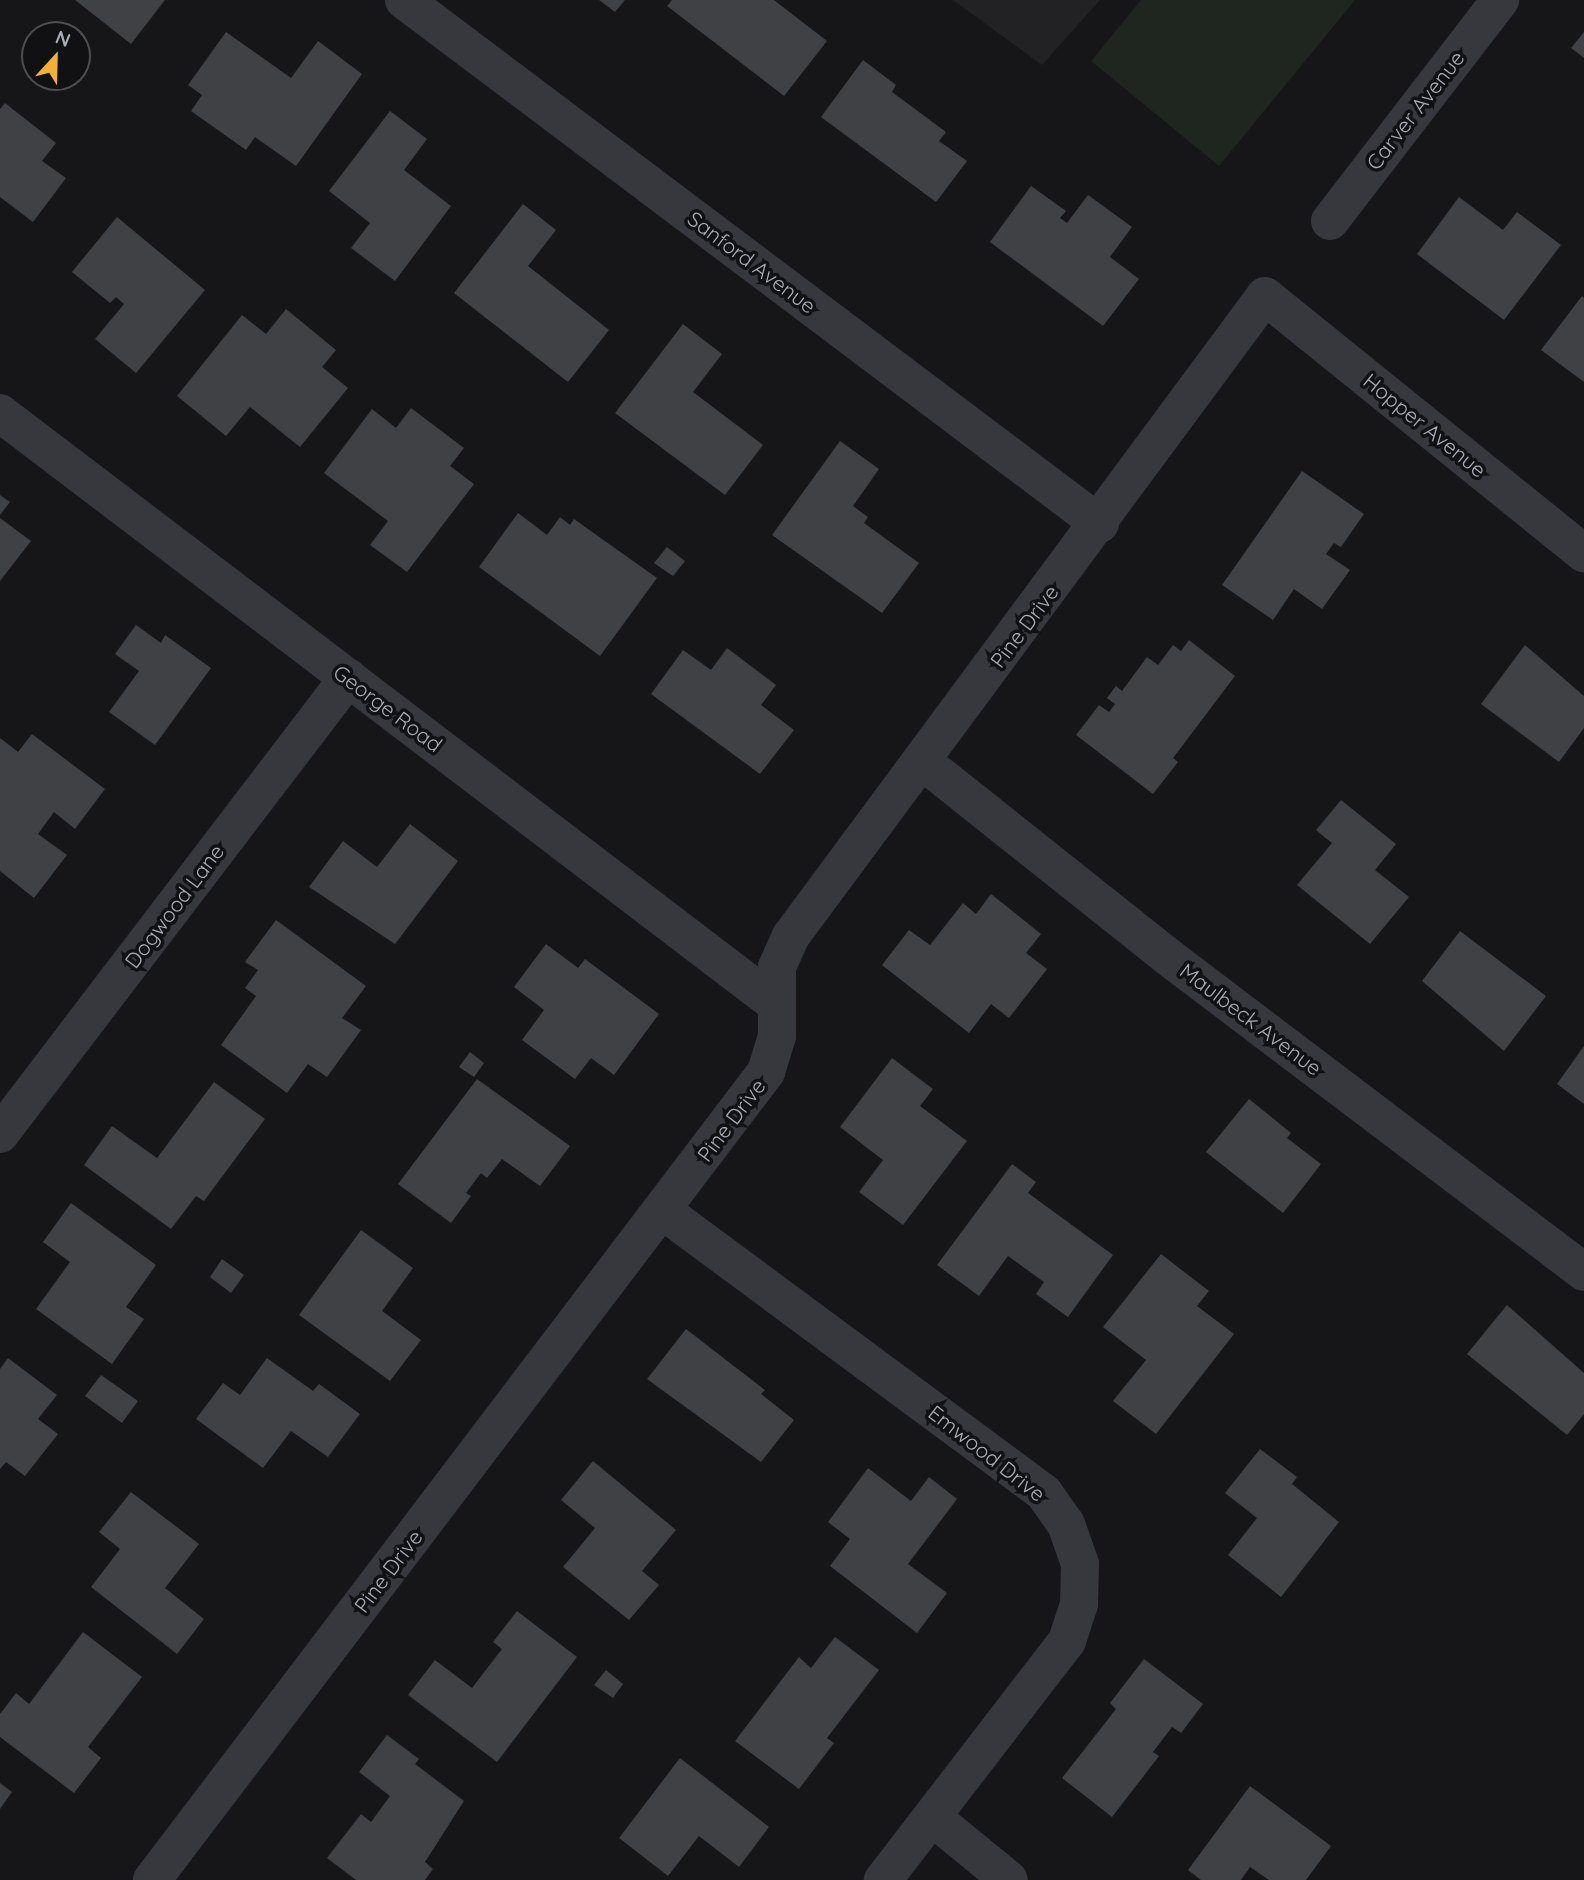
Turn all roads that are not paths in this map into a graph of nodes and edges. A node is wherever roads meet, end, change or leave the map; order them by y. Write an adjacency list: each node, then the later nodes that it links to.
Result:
1 (404, 0): 6 (street, Sanford Avenue)
2 (1500, 0): 3 (street, Carver Avenue)
3 (1330, 220)
4 (1265, 296): 6 (street, Pine Drive); 7 (street, Hopper Avenue)
5 (0, 413): 8 (street, George Road)
6 (1100, 524): 9 (street, Pine Drive)
7 (1584, 553)
8 (348, 678): 10 (street, George Road); 11 (street, Dogwood Lane)
9 (922, 761): 10 (street, Pine Drive); 13 (street, Maulbeck Avenue)
10 (776, 1004): 12 (street, Pine Drive)
11 (0, 1135)
12 (663, 1211): 14 (street, Emwood Drive); 15 (street, Pine Drive)
13 (1584, 1272)
14 (932, 1817): 16 (street, Emwood Drive); 17 (street)
15 (152, 1880)
16 (883, 1880)
17 (1009, 1880)

